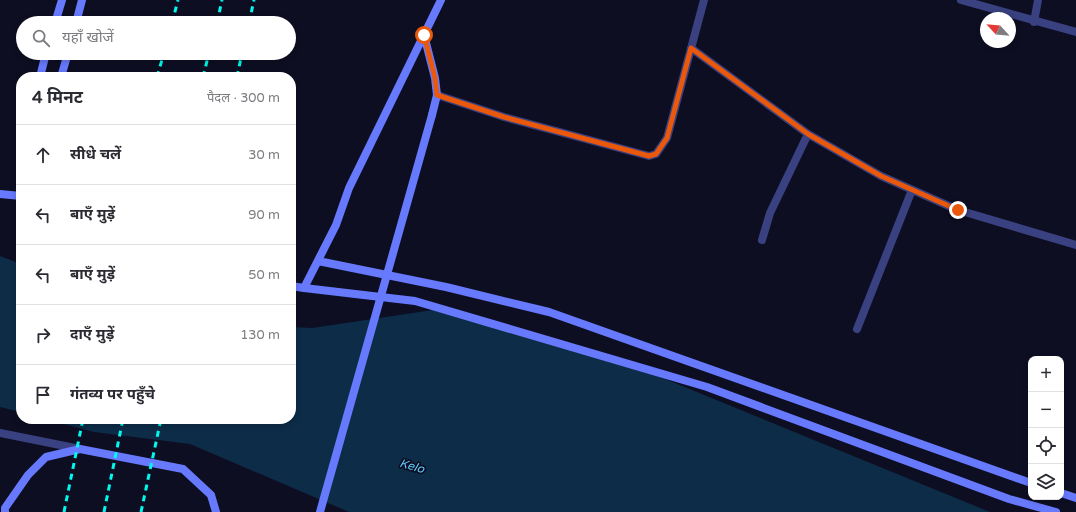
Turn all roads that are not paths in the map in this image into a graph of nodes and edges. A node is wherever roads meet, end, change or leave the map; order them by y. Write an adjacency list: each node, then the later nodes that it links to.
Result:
1 (62, 0): 7 (street)
2 (82, 0): 8 (street)
3 (441, 0): 11 (street)
4 (704, 0): 12 (street)
5 (961, 0): 9 (street)
6 (1038, 0): 9 (street)
7 (57, 16)
8 (78, 16)
9 (1034, 22): 10 (street)
10 (1076, 32)
11 (424, 35): 17 (street); 24 (street)
12 (691, 48): 17 (street); 18 (street)
13 (44, 60): 15 (street)
14 (66, 60): 16 (street)
15 (41, 72)
16 (62, 72)
17 (437, 95): 35 (street, bridge)
18 (808, 134): 19 (street); 22 (street)
19 (912, 190): 23 (street); 27 (street)
20 (0, 194): 21 (street)
21 (16, 196)
22 (762, 240)
23 (1076, 245)
24 (318, 261): 26 (street); 30 (street)
25 (296, 287): 26 (street)
26 (304, 288): 36 (street)
27 (857, 330)
28 (0, 433): 29 (street)
29 (80, 449): 33 (street); 34 (street)
30 (1028, 481)
31 (1064, 494): 32 (street)
32 (1076, 498)
33 (5, 512)
34 (216, 512)
35 (320, 512)
36 (1056, 512)

